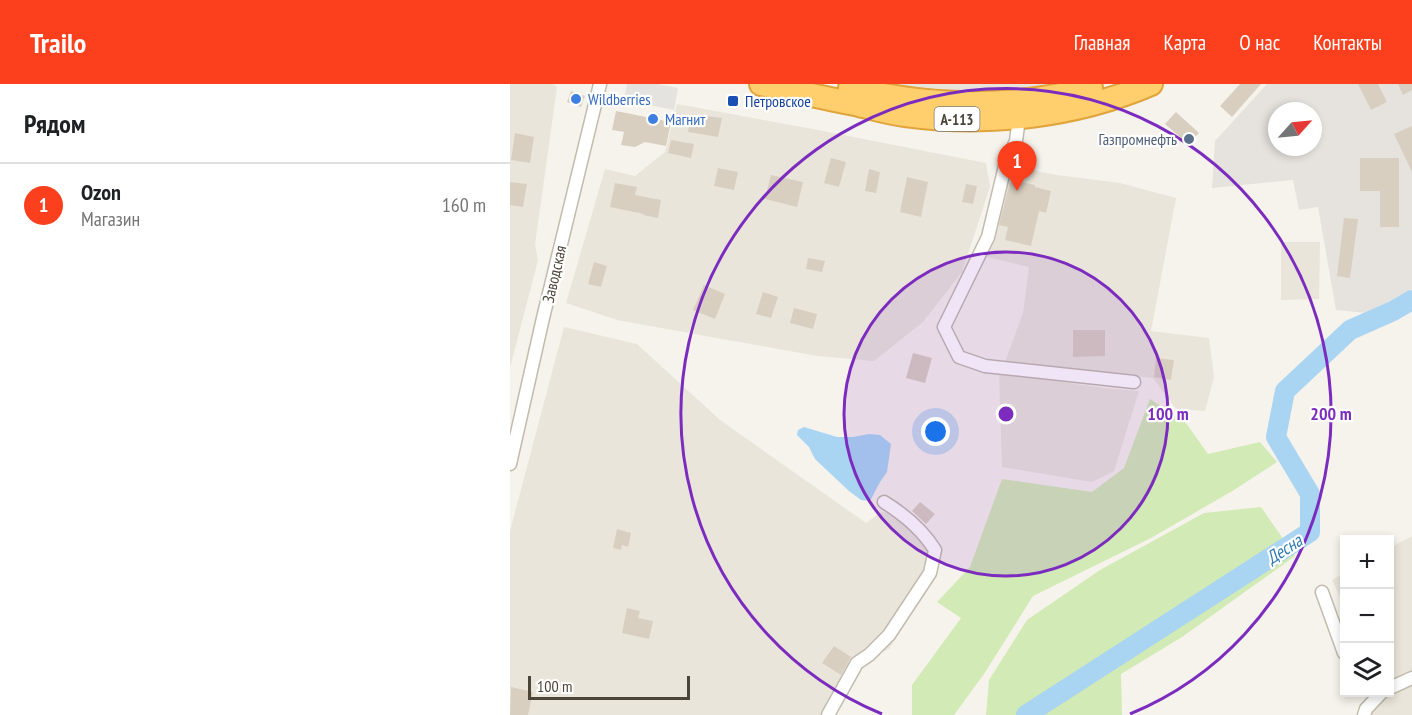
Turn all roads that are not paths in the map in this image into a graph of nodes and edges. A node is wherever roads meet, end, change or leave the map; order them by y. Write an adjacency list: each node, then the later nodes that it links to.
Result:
1 (600, 84): 8 (street, Заводская)
2 (762, 84): 6 (highway, А-113)
3 (835, 84): 4 (highway, А-113)
4 (1107, 84)
5 (1151, 84): 6 (highway, А-113)
6 (1019, 118): 7 (street)
7 (1134, 382)
8 (510, 464)
9 (884, 502): 16 (street)
10 (1322, 592): 11 (street)
11 (1341, 643)
12 (1412, 678): 13 (street)
13 (1394, 686)
14 (1378, 697): 15 (street)
15 (1366, 710)
16 (828, 715)

